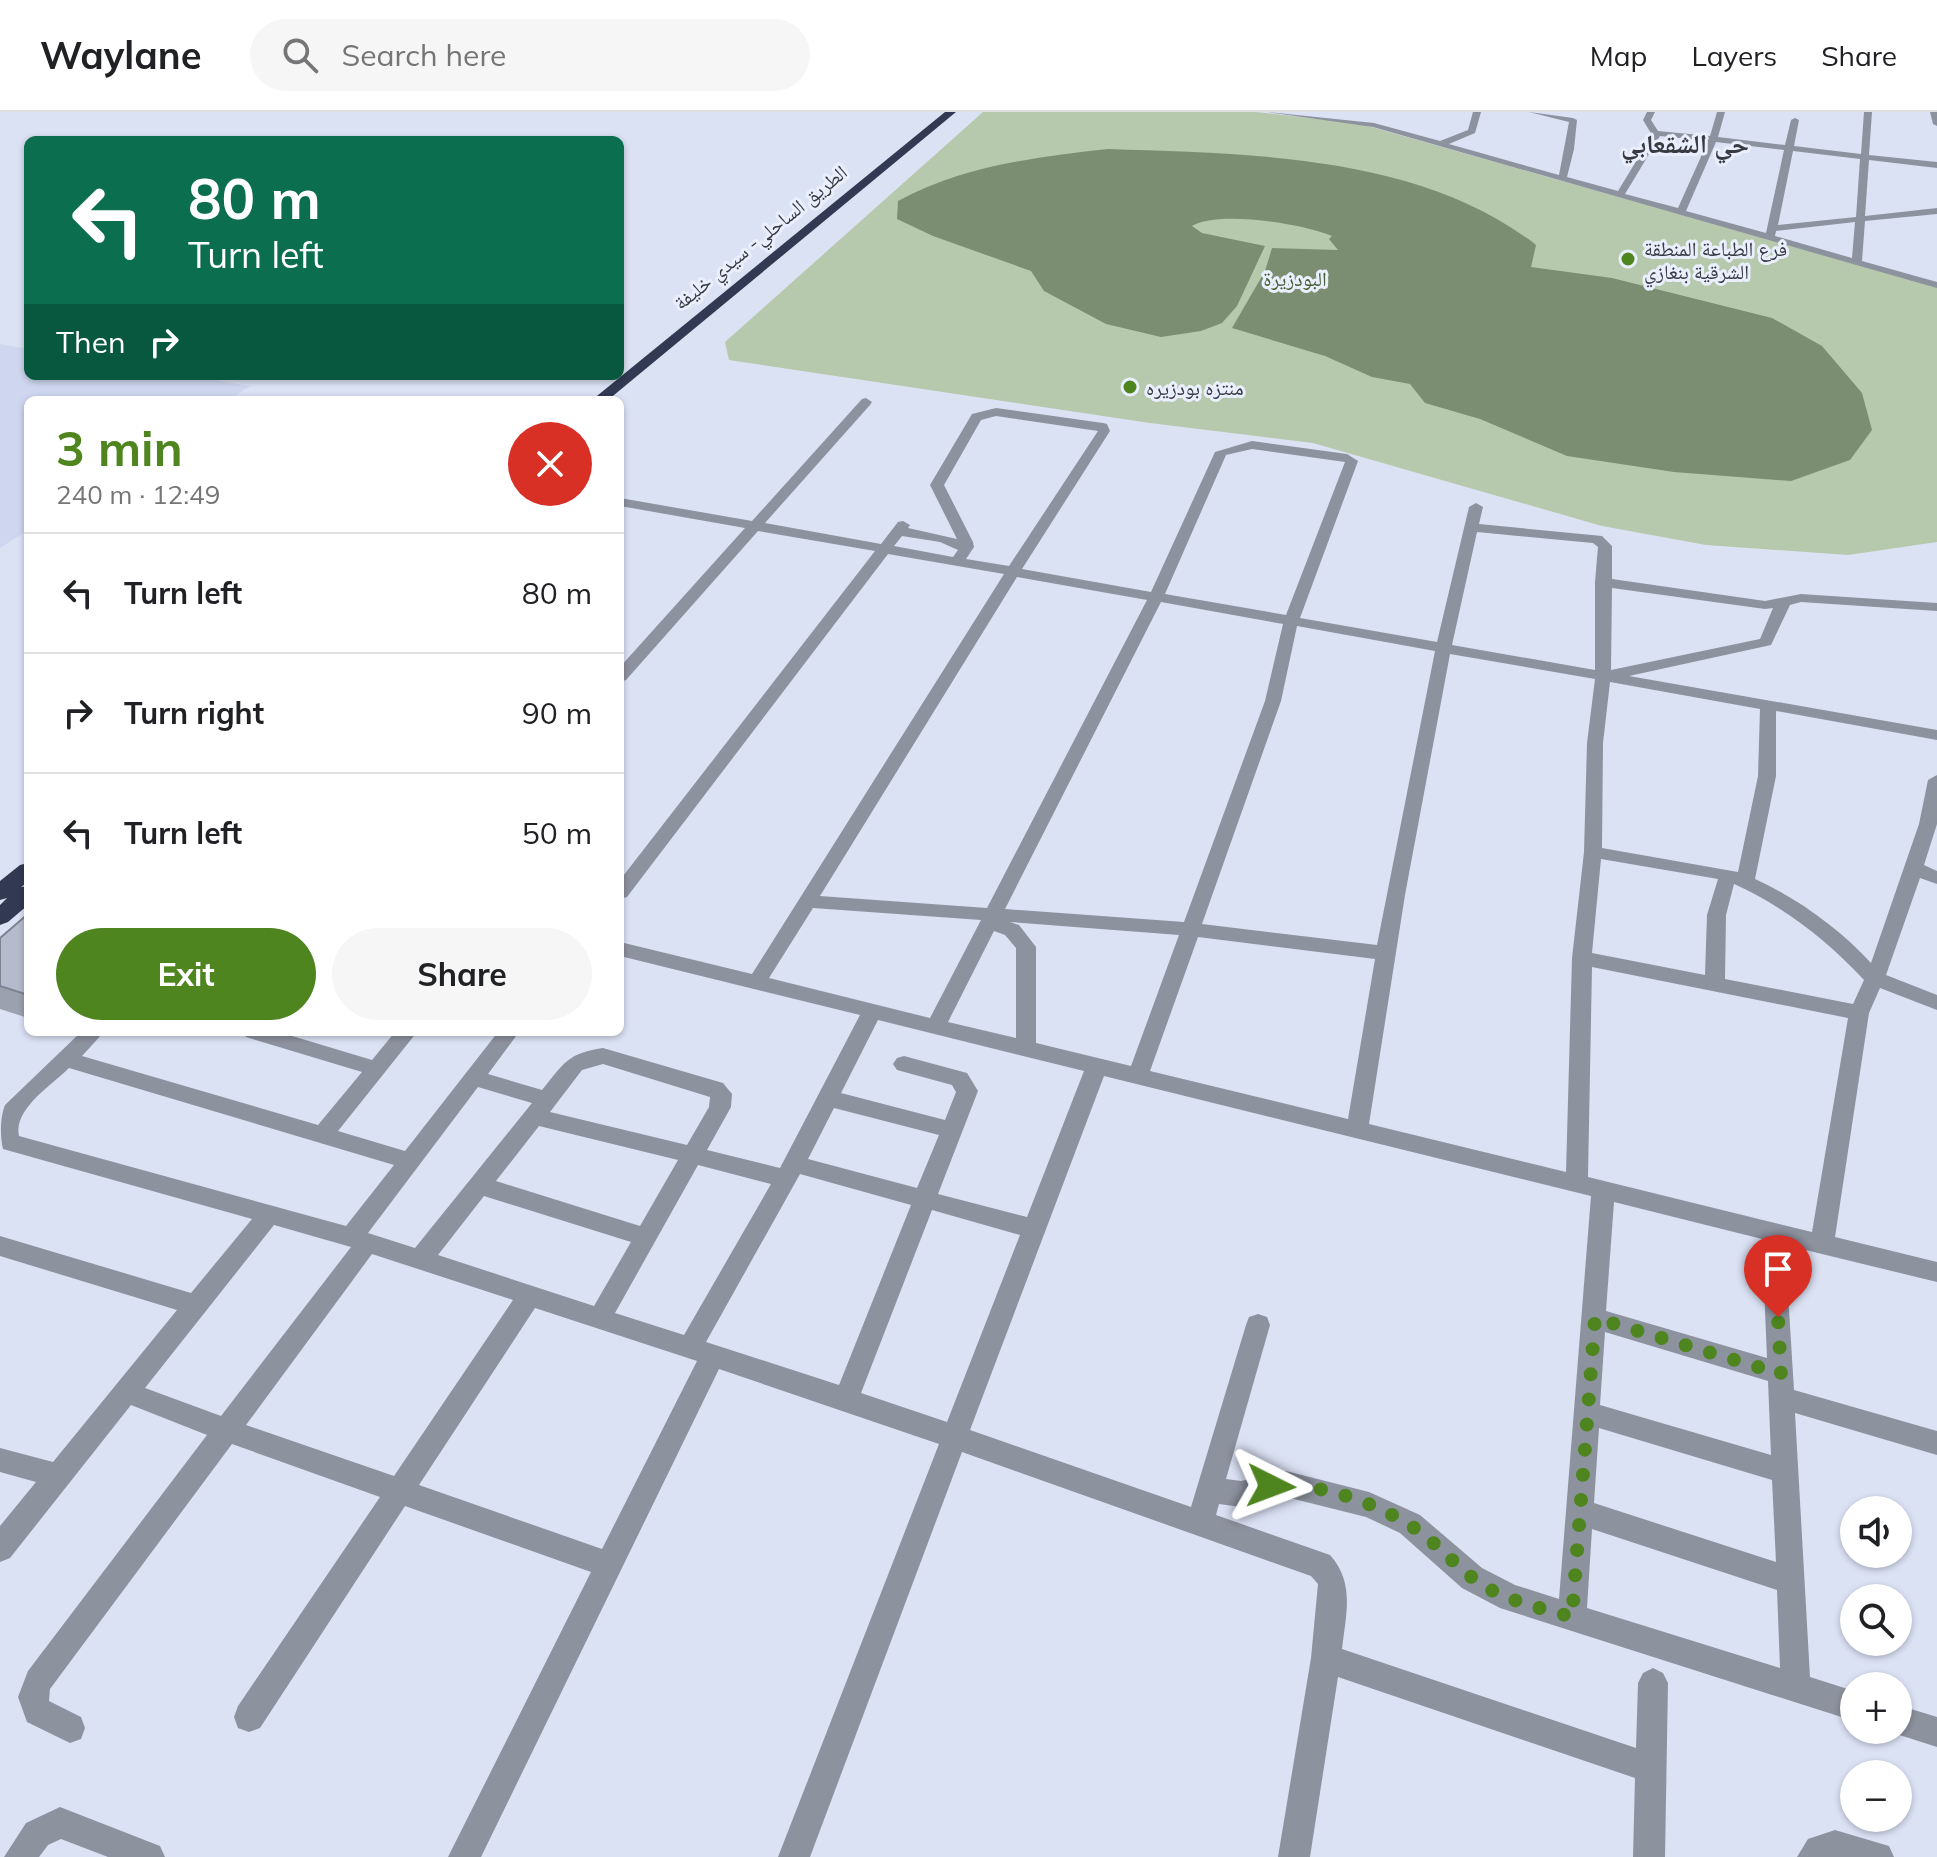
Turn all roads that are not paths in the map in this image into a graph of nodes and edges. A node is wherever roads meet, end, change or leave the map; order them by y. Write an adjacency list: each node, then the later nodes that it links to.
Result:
1 (951, 112): 28 (highway, الطريق الساحلي- سيدي خليفة)
2 (964, 112): 30 (highway)
3 (1271, 112): 10 (street)
4 (1477, 112): 15 (street)
5 (1533, 112): 19 (street)
6 (1651, 112): 13 (street)
7 (1721, 112): 14 (street)
8 (1868, 112): 17 (street)
9 (1934, 112): 12 (street)
10 (1349, 116): 15 (street)
11 (1795, 120): 16 (street)
12 (1937, 124)
13 (1657, 133): 14 (street); 20 (street)
14 (1713, 139): 16 (street); 22 (street)
15 (1441, 144): 19 (street)
16 (1790, 148): 17 (street); 24 (street)
17 (1865, 157): 18 (street); 23 (street)
18 (1937, 165)
19 (1562, 178): 20 (street)
20 (1620, 195): 22 (street)
21 (1937, 211): 23 (street)
22 (1681, 212): 24 (street)
23 (1861, 219): 24 (street); 25 (street)
24 (1772, 233): 25 (street)
25 (1857, 262): 26 (street)
26 (1937, 285)
27 (623, 380): 29 (highway, الطريق الساحلي- سيدي خليفة)
28 (624, 380)
29 (604, 396)
30 (624, 396)
31 (866, 402): 34 (street)
32 (624, 503): 34 (street)
33 (1476, 507): 35 (street)
34 (755, 526): 37 (street); 46 (street)
35 (1471, 527): 40 (street); 45 (street)
36 (967, 547): 37 (street); 38 (street); 39 (street)
37 (886, 549): 38 (street); 56 (street)
38 (957, 561): 39 (street)
39 (1013, 571): 41 (street); 59 (street)
40 (1602, 582): 42 (street); 47 (street)
41 (1156, 597): 44 (street); 44 (street); 61 (street)
42 (1783, 603): 43 (street); 47 (street)
43 (1937, 607)
44 (1291, 621): 45 (street); 62 (street)
45 (1442, 647): 47 (street); 64 (street)
46 (624, 673)
47 (1603, 676): 48 (street); 51 (street)
48 (1768, 705): 49 (street); 54 (street)
49 (1937, 735)
50 (1937, 780): 52 (street)
51 (1593, 852): 54 (street); 65 (street)
52 (1914, 868): 55 (street); 66 (street)
53 (24, 873): 57 (highway)
54 (1737, 878): 66 (street); 68 (street)
55 (1937, 878)
56 (624, 888)
57 (0, 893)
58 (24, 896): 60 (highway)
59 (808, 901): 61 (street); 67 (street)
60 (0, 917)
61 (992, 918): 62 (street); 72 (street); 77 (street)
62 (1190, 929): 64 (street); 82 (street)
63 (624, 950): 67 (street)
64 (1384, 953): 87 (street)
65 (1582, 958): 68 (street); 92 (street)
66 (1874, 978): 69 (street); 71 (street)
67 (757, 982): 70 (street)
68 (1715, 985): 71 (street)
69 (1937, 1003)
70 (873, 1010): 72 (street); 84 (street)
71 (1859, 1013): 101 (street)
72 (936, 1026): 77 (street)
73 (90, 1036): 78 (street)
74 (266, 1036): 81 (street)
75 (404, 1036): 81 (street)
76 (506, 1036): 83 (street)
77 (1026, 1048): 80 (street)
78 (65, 1059): 88 (street); 96 (street)
79 (904, 1064): 86 (street)
80 (1097, 1065): 82 (street); 97 (street)
81 (377, 1069): 88 (street)
82 (1138, 1076): 87 (street)
83 (473, 1078): 85 (street); 90 (street)
84 (828, 1098): 86 (street); 91 (street)
85 (540, 1107): 89 (street); 89 (street); 93 (street)
86 (951, 1130): 95 (street)
87 (1357, 1130): 92 (street)
88 (321, 1137): 90 (street)
89 (694, 1156): 91 (street); 99 (street)
90 (410, 1161): 100 (street)
91 (789, 1171): 95 (street); 110 (street)
92 (1577, 1184): 94 (street)
93 (479, 1185): 99 (street); 103 (street)
94 (1603, 1190): 98 (street); 107 (street)
95 (923, 1199): 97 (street); 113 (street)
96 (270, 1213): 100 (street); 106 (street)
97 (1035, 1229): 116 (street)
98 (1773, 1232): 101 (street); 111 (street)
99 (646, 1237): 108 (street)
100 (359, 1240): 103 (street); 115 (street)
101 (1822, 1244): 104 (street)
102 (0, 1246): 106 (street)
103 (420, 1260): 105 (street)
104 (1937, 1274)
105 (529, 1296): 108 (street); 122 (street)
106 (196, 1305): 112 (street)
107 (1595, 1318): 111 (street); 114 (street)
108 (599, 1319): 110 (street)
109 (1258, 1325): 121 (street)
110 (701, 1354): 113 (street); 126 (street)
111 (1781, 1386): 117 (street); 119 (street)
112 (126, 1392): 115 (street); 120 (street)
113 (846, 1399): 116 (street)
114 (1588, 1413): 119 (street); 123 (street)
115 (226, 1430): 122 (street); 135 (street)
116 (955, 1437): 124 (street); 141 (street)
117 (1937, 1443)
118 (0, 1460): 120 (street)
119 (1786, 1472): 127 (street)
120 (58, 1476): 125 (street)
121 (1210, 1490): 124 (street); 128 (street)
122 (399, 1491): 126 (street); 133 (street)
123 (1580, 1512): 127 (street); 128 (street)
124 (1200, 1522): 129 (street)
125 (0, 1548)
126 (609, 1565): 140 (street)
127 (1791, 1581): 131 (street)
128 (1572, 1617): 131 (street)
129 (1326, 1658): 137 (street); 142 (street)
130 (1653, 1683): 137 (street)
131 (1796, 1688): 132 (street)
132 (1840, 1702)
133 (249, 1717)
134 (1912, 1724): 136 (street)
135 (70, 1728)
136 (1937, 1732)
137 (1651, 1768): 143 (street)
138 (20, 1857): 139 (street)
139 (149, 1857)
140 (464, 1857)
141 (794, 1857)
142 (1294, 1857)
143 (1649, 1857)
144 (1813, 1857): 145 (street)
145 (1878, 1857)

